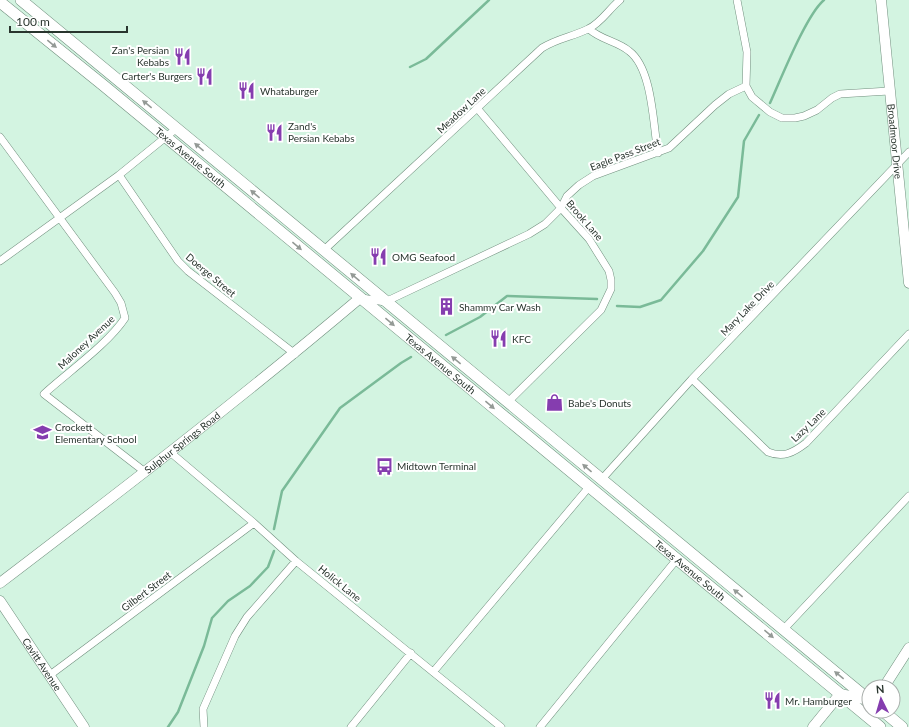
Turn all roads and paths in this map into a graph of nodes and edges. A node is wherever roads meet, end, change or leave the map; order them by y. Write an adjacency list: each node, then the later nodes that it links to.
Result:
1 (20, 0): 10 (main road, Texas Avenue South, one-way to 1)
2 (620, 0): 6 (street, Meadow Lane)
3 (737, 0): 7 (street)
4 (881, 0): 8 (street, Broadmoor Drive)
5 (0, 2): 11 (main road, Texas Avenue South, one-way to 11)
6 (589, 29): 9 (street, Meadow Lane); 14 (street)
7 (746, 86): 8 (street); 14 (street, Eagle Pass Street)
8 (889, 90): 15 (street, Broadmoor Drive)
9 (478, 108): 17 (street, Brook Lane); 19 (street, Meadow Lane)
10 (177, 128): 11 (street); 19 (main road, Texas Avenue South, one-way to 10)
11 (166, 137): 16 (street); 22 (main road, Texas Avenue South, one-way to 22)
12 (0, 138): 18 (street, Maloney Avenue)
13 (909, 152): 15 (street, Mary Lake Drive)
14 (658, 153): 17 (street, Eagle Pass Street)
15 (897, 165): 21 (street, Broadmoor Drive); 26 (street, Mary Lake Drive)
16 (119, 175): 18 (street); 25 (street, Doerge Street)
17 (561, 208): 23 (street, Eagle Pass Street); 27 (street, Brook Lane)
18 (60, 218): 20 (street); 29 (street, Maloney Avenue)
19 (324, 250): 23 (main road, Texas Avenue South, one-way to 19)
20 (0, 261)
21 (909, 283)
22 (360, 298): 23 (street); 25 (street, Sulphur Springs Road); 31 (main road, Texas Avenue South, one-way to 31)
23 (385, 302): 27 (main road, Texas Avenue South, one-way to 23)
24 (909, 334): 26 (street, Lazy Lane)
25 (295, 354): 28 (street, Sulphur Springs Road)
26 (692, 379): 30 (street, Mary Lake Drive)
27 (508, 402): 30 (main road, Texas Avenue South, one-way to 27)
28 (170, 452): 29 (street, Sulphur Springs Road); 33 (street, Holick Lane)
29 (145, 472): 37 (street, Sulphur Springs Road)
30 (602, 479): 34 (main road, Texas Avenue South)
31 (589, 487): 34 (main road); 35 (main road, Texas Avenue South); 42 (street)
32 (909, 496): 39 (street)
33 (254, 523): 36 (street, Holick Lane); 43 (street, Gilbert Street)
34 (671, 538): 39 (main road, Texas Avenue South, one-way to 34)
35 (677, 559): 46 (main road, Texas Avenue South, one-way to 46); 53 (street)
36 (296, 561): 41 (street, Holick Lane); 50 (street)
37 (0, 583)
38 (0, 601): 43 (street, Cavitt Avenue)
39 (783, 630): 45 (main road, Texas Avenue South, one-way to 39)
40 (909, 648): 44 (street)
41 (411, 653): 42 (street, Holick Lane); 51 (street)
42 (434, 671): 52 (street, Holick Lane)
43 (50, 675): 49 (street, Cavitt Avenue)
44 (889, 679)
45 (861, 693)
46 (840, 694): 47 (street); 54 (street); 55 (main road, Texas Avenue South)
47 (861, 698)
48 (892, 719): 56 (main road)
49 (84, 727)
50 (204, 727)
51 (351, 727)
52 (499, 727)
53 (540, 727)
54 (813, 727)
55 (880, 727)
56 (902, 727)

